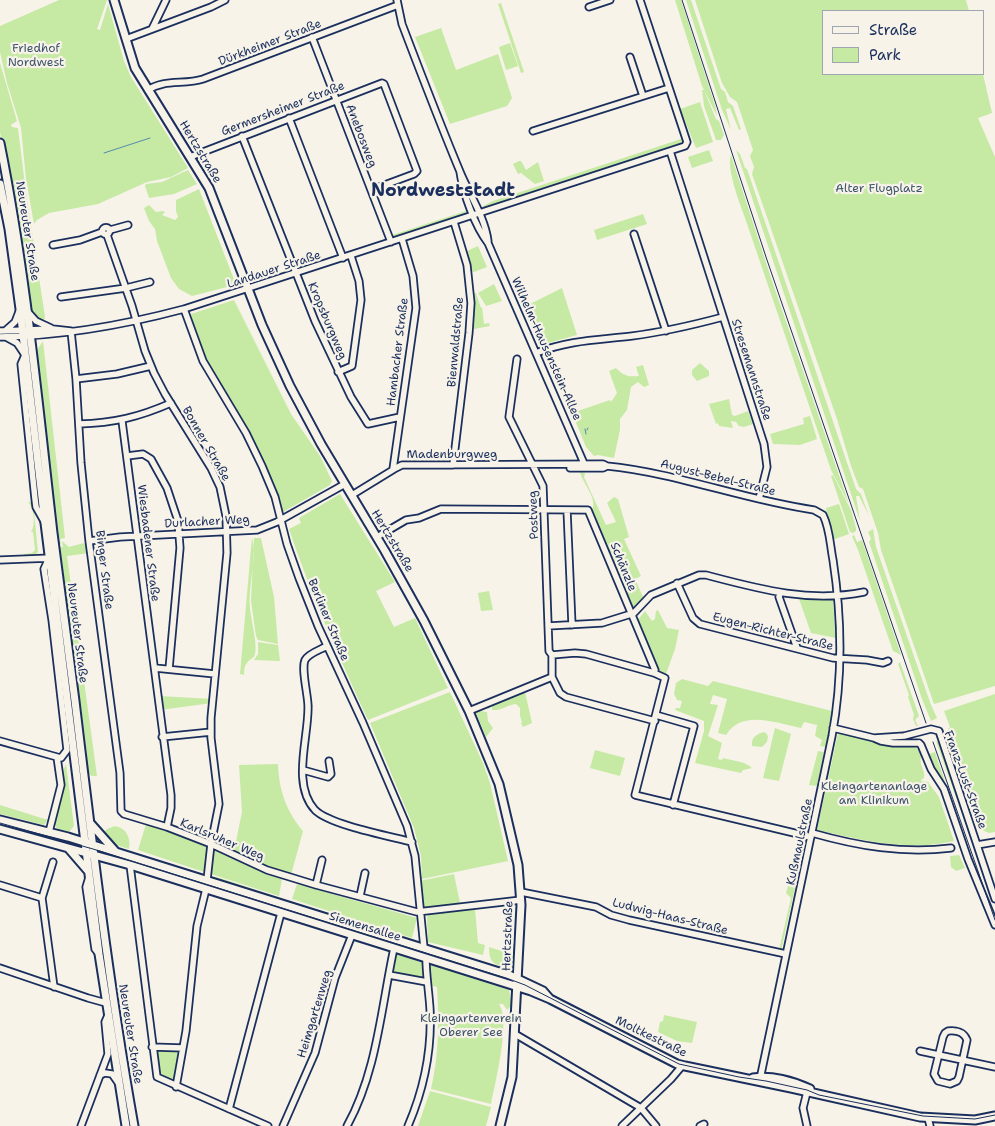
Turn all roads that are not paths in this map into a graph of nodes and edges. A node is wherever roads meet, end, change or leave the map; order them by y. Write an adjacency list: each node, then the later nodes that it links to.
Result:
1 (114, 0): 14 (main road, Hertzstraße)
2 (166, 0): 10 (street)
3 (214, 0): 8 (street)
4 (225, 0): 8 (street)
5 (610, 0): 9 (street)
6 (640, 0): 16 (street)
7 (398, 2): 13 (street, Dürkheimer Straße); 28 (street, Wilhelm-Hausenstein-Allee)
8 (211, 7): 11 (street)
9 (590, 7)
10 (160, 13): 11 (street); 12 (street)
11 (168, 23): 12 (street)
12 (152, 29): 14 (street)
13 (312, 37): 17 (street, Dürkheimer Straße); 19 (street, Anebosweg)
14 (126, 39): 17 (main road, Hertzstraße)
15 (630, 57): 18 (street)
16 (669, 88): 18 (street); 24 (street, Landauer Straße)
17 (148, 90): 25 (main road, Hertzstraße)
18 (643, 96): 21 (street)
19 (336, 100): 20 (street, Germersheimer Straße); 27 (street, Anebosweg); 27 (street, Germersheimer Straße)
20 (289, 118): 22 (street, Germersheimer Straße); 37 (street)
21 (532, 131)
22 (242, 136): 25 (street, Germersheimer Straße); 38 (street, Kropsburgweg)
23 (0, 143): 45 (main road, Neureuter Straße)
24 (670, 151): 28 (street, Landauer Straße); 46 (street)
25 (190, 157): 41 (main road, Hertzstraße)
26 (0, 184): 43 (main road, Neureuter Straße)
27 (371, 190): 34 (street, Anebosweg)
28 (476, 214): 29 (street, Landauer Straße); 55 (street, Wilhelm-Hausenstein-Allee)
29 (454, 222): 33 (street, Landauer Straße); 66 (street, Bienwaldstraße)
30 (128, 225): 31 (street)
31 (106, 232): 35 (street); 40 (street, Bonner Straße)
32 (634, 234): 50 (street)
33 (402, 238): 34 (street, Landauer Straße); 62 (street, Hambacher Straße)
34 (391, 242): 36 (street, Landauer Straße)
35 (53, 245)
36 (351, 256): 37 (street, Landauer Straße); 59 (street)
37 (343, 258): 38 (street, Landauer Straße)
38 (296, 273): 41 (street, Landauer Straße); 59 (street, Kropsburgweg)
39 (150, 282): 40 (street)
40 (126, 288): 42 (street); 47 (street, Bonner Straße)
41 (248, 288): 44 (street, Landauer Straße); 70 (main road, Hertzstraße)
42 (61, 297)
43 (20, 309): 51 (main road, Neureuter Straße); 52 (street)
44 (184, 309): 47 (street, Landauer Straße); 76 (street, Berliner Straße)
45 (28, 312): 48 (street); 51 (main road, Neureuter Straße)
46 (723, 317): 50 (street, Stresemannstraße); 72 (street, Stresemannstraße)
47 (137, 320): 49 (street, Landauer Straße); 58 (street, Bonner Straße)
48 (53, 329): 49 (street, Landauer Straße); 51 (street, Landauer Straße)
49 (71, 331): 53 (street, Landauer Straße); 60 (street, Binger Straße)
50 (666, 331): 55 (street, Stresemannstraße)
51 (26, 333): 52 (street); 53 (street, Landauer Straße); 54 (main road, Neureuter Straße); 56 (main road, Neureuter Straße)
52 (3, 334): 56 (street)
53 (48, 335): 54 (street)
54 (32, 352): 83 (main road, Neureuter Straße)
55 (536, 353): 68 (street, Wilhelm-Hausenstein-Allee)
56 (24, 355): 77 (main road, Neureuter Straße); 77 (street, Neureuter Straße)
57 (517, 359): 67 (street, Postweg)
58 (151, 366): 60 (street); 61 (street, Bonner Straße)
59 (338, 372): 62 (street, Kropsburgweg)
60 (76, 379): 64 (street, Binger Straße)
61 (170, 403): 63 (street); 78 (street, Bonner Straße)
62 (400, 417): 69 (street, Hambacher Straße)
63 (122, 421): 64 (street); 65 (street, Wiesbadener Straße)
64 (80, 424): 82 (street, Binger Straße)
65 (127, 456): 79 (street); 80 (street, Wiesbadener Straße)
66 (454, 465): 67 (street, Madenburgweg); 69 (street, Madenburgweg)
67 (534, 465): 68 (street, Madenburgweg); 73 (street, Postweg)
68 (585, 466): 72 (street, August-Bebel-Straße)
69 (393, 469): 71 (street, Madenburgweg)
70 (345, 484): 71 (main road, Hertzstraße); 76 (street, Durlacher Weg)
71 (352, 495): 81 (main road, Hertzstraße)
72 (759, 499): 75 (street, August-Bebel-Straße)
73 (544, 510): 74 (street, Schänzle); 81 (street, Schänzle); 91 (street, Postweg)
74 (567, 510): 89 (street, Schänzle); 90 (street)
75 (823, 515): 88 (street, Kußmaulstraße)
76 (281, 519): 78 (street, Durlacher Weg); 92 (street, Berliner Straße)
77 (45, 523): 83 (main road, Neureuter Straße)
78 (227, 532): 79 (street, Durlacher Weg); 99 (street, Bonner Straße)
79 (180, 534): 80 (street, Durlacher Weg); 98 (street)
80 (137, 536): 82 (street, Durlacher Weg); 97 (street, Wiesbadener Straße)
81 (377, 537): 102 (main road, Hertzstraße)
82 (89, 541): 117 (street, Binger Straße)
83 (52, 558): 84 (street); 111 (street, Neureuter Straße); 114 (main road, Neureuter Straße); 119 (main road, Neureuter Straße)
84 (0, 560)
85 (677, 583): 87 (street); 89 (street); 93 (street, Eugen-Richter-Straße)
86 (864, 592): 88 (street)
87 (780, 594): 88 (street); 93 (street)
88 (838, 597): 95 (street, Kußmaulstraße)
89 (632, 615): 90 (street); 100 (street, Schänzle)
90 (572, 625): 91 (street)
91 (548, 626): 94 (street, Postweg)
92 (327, 646): 115 (street); 126 (street, Berliner Straße)
93 (797, 648): 95 (street, Eugen-Richter-Straße)
94 (552, 655): 100 (street); 101 (street, Postweg)
95 (840, 658): 96 (street, Eugen-Richter-Straße); 104 (street, Kußmaulstraße)
96 (888, 661)
97 (155, 668): 98 (street); 107 (street, Wiesbadener Straße)
98 (169, 669): 99 (street)
99 (215, 674): 106 (street, Bonner Straße)
100 (654, 674): 103 (street)
101 (552, 677): 102 (street); 103 (street)
102 (469, 711): 146 (main road, Hertzstraße)
103 (656, 718): 116 (street); 116 (street)
104 (833, 728): 108 (street, Franz-Lust-Straße); 123 (street, Kußmaulstraße)
105 (925, 731): 108 (street, Franz-Lust-Straße); 110 (street); 130 (street, Franz-Lust-Straße)
106 (211, 732): 107 (street); 128 (street, Bonner Straße)
107 (162, 737): 120 (street, Wiesbadener Straße)
108 (874, 738): 110 (street, Franz-Lust-Straße)
109 (0, 741): 112 (street)
110 (919, 743): 151 (street, Franz-Lust-Straße)
111 (65, 754): 112 (street); 114 (street)
112 (57, 757): 122 (street)
113 (328, 761): 115 (street)
114 (75, 764): 119 (main road, Neureuter Straße)
115 (303, 770): 126 (street)
116 (673, 805): 123 (street)
117 (121, 811): 120 (street, Karlsruher Weg)
118 (0, 820): 122 (main road, Siemensallee)
119 (86, 823): 124 (main road); 125 (main road, Neureuter Straße); 129 (main road, Neureuter Straße); 133 (main road)
120 (167, 827): 128 (street, Karlsruher Weg)
121 (0, 829): 131 (main road, Siemensallee)
122 (49, 832): 124 (main road, Siemensallee)
123 (812, 835): 132 (street); 155 (street, Kußmaulstraße)
124 (68, 837): 125 (main road, Siemensallee)
125 (85, 842): 129 (main road, Siemensallee); 134 (main road, Neureuter Straße)
126 (412, 842): 149 (street, Berliner Straße)
127 (995, 842): 130 (street)
128 (212, 844): 141 (street, Bonner Straße); 143 (street, Karlsruher Weg)
129 (92, 845): 133 (main road, Siemensallee); 134 (main road, Neureuter Straße)
130 (977, 845): 148 (street, Franz-Lust-Straße)
131 (69, 848): 134 (main road, Siemensallee); 140 (main road)
132 (951, 848)
133 (115, 852): 141 (main road, Siemensallee)
134 (90, 854): 135 (main road, Siemensallee); 140 (main road, Neureuter Straße)
135 (109, 859): 138 (main road, Siemensallee); 140 (main road)
136 (322, 860): 143 (street)
137 (53, 862): 147 (street)
138 (130, 866): 144 (main road, Siemensallee); 167 (street)
139 (366, 873): 145 (street)
140 (91, 874): 164 (main road, Neureuter Straße); 164 (main road, Neureuter Straße)
141 (207, 880): 144 (main road); 154 (main road, Siemensallee)
142 (0, 885): 147 (street)
143 (316, 885): 145 (street, Karlsruher Weg)
144 (206, 890): 150 (main road, Siemensallee); 168 (street)
145 (360, 896): 149 (street, Karlsruher Weg)
146 (521, 896): 149 (street, Ludwig-Haas-Straße); 155 (street, Ludwig-Haas-Straße); 159 (main road, Hertzstraße)
147 (42, 898): 161 (street)
148 (995, 899)
149 (421, 912): 154 (street, Berliner Straße)
150 (281, 913): 152 (main road, Siemensallee); 181 (street)
151 (995, 925)
152 (352, 935): 153 (main road, Siemensallee); 189 (street, Heimgartenweg)
153 (394, 948): 156 (main road, Siemensallee); 158 (street)
154 (424, 948): 159 (main road, Siemensallee)
155 (786, 954): 175 (street, Kußmaulstraße)
156 (426, 958): 160 (street); 162 (main road, Siemensallee)
157 (0, 969): 161 (street)
158 (389, 975): 160 (street); 190 (street)
159 (518, 978): 162 (main road, Hertzstraße); 163 (main road, Moltkestraße)
160 (427, 982): 191 (street)
161 (54, 987): 164 (street)
162 (517, 988): 163 (main road, Moltkestraße); 166 (main road, Hertzstraße)
163 (550, 999): 172 (main road, Moltkestraße)
164 (110, 1002): 165 (main road, Neureuter Straße); 187 (main road, Neureuter Straße)
165 (108, 1015): 174 (street); 176 (main road, Neureuter Straße)
166 (515, 1034): 180 (street); 192 (main road, Hertzstraße)
167 (152, 1046): 168 (street); 177 (street)
168 (183, 1048): 177 (street)
169 (920, 1051): 170 (street)
170 (939, 1054): 171 (street); 171 (street); 171 (street)
171 (963, 1059): 173 (street)
172 (682, 1066): 175 (main road, Moltkestraße); 180 (street)
173 (995, 1066)
174 (100, 1075): 176 (street); 185 (street)
175 (760, 1079): 178 (main road, Moltkestraße); 179 (main road, Moltkestraße)
176 (119, 1085): 186 (main road, Neureuter Straße)
177 (176, 1087): 181 (street)
178 (807, 1092): 179 (main road, Moltkestraße); 195 (street)
179 (830, 1098): 183 (main road, Moltkestraße)
180 (641, 1108): 193 (street); 194 (street)
181 (229, 1109): 188 (street)
182 (995, 1116): 184 (main road, Moltkestraße)
183 (928, 1118): 184 (main road, Moltkestraße); 196 (street)
184 (970, 1123)
185 (81, 1126)
186 (126, 1126)
187 (134, 1126)
188 (268, 1126)
189 (284, 1126)
190 (347, 1126)
191 (408, 1126)
192 (500, 1126)
193 (622, 1126)
194 (656, 1126)
195 (807, 1126)
196 (930, 1126)

